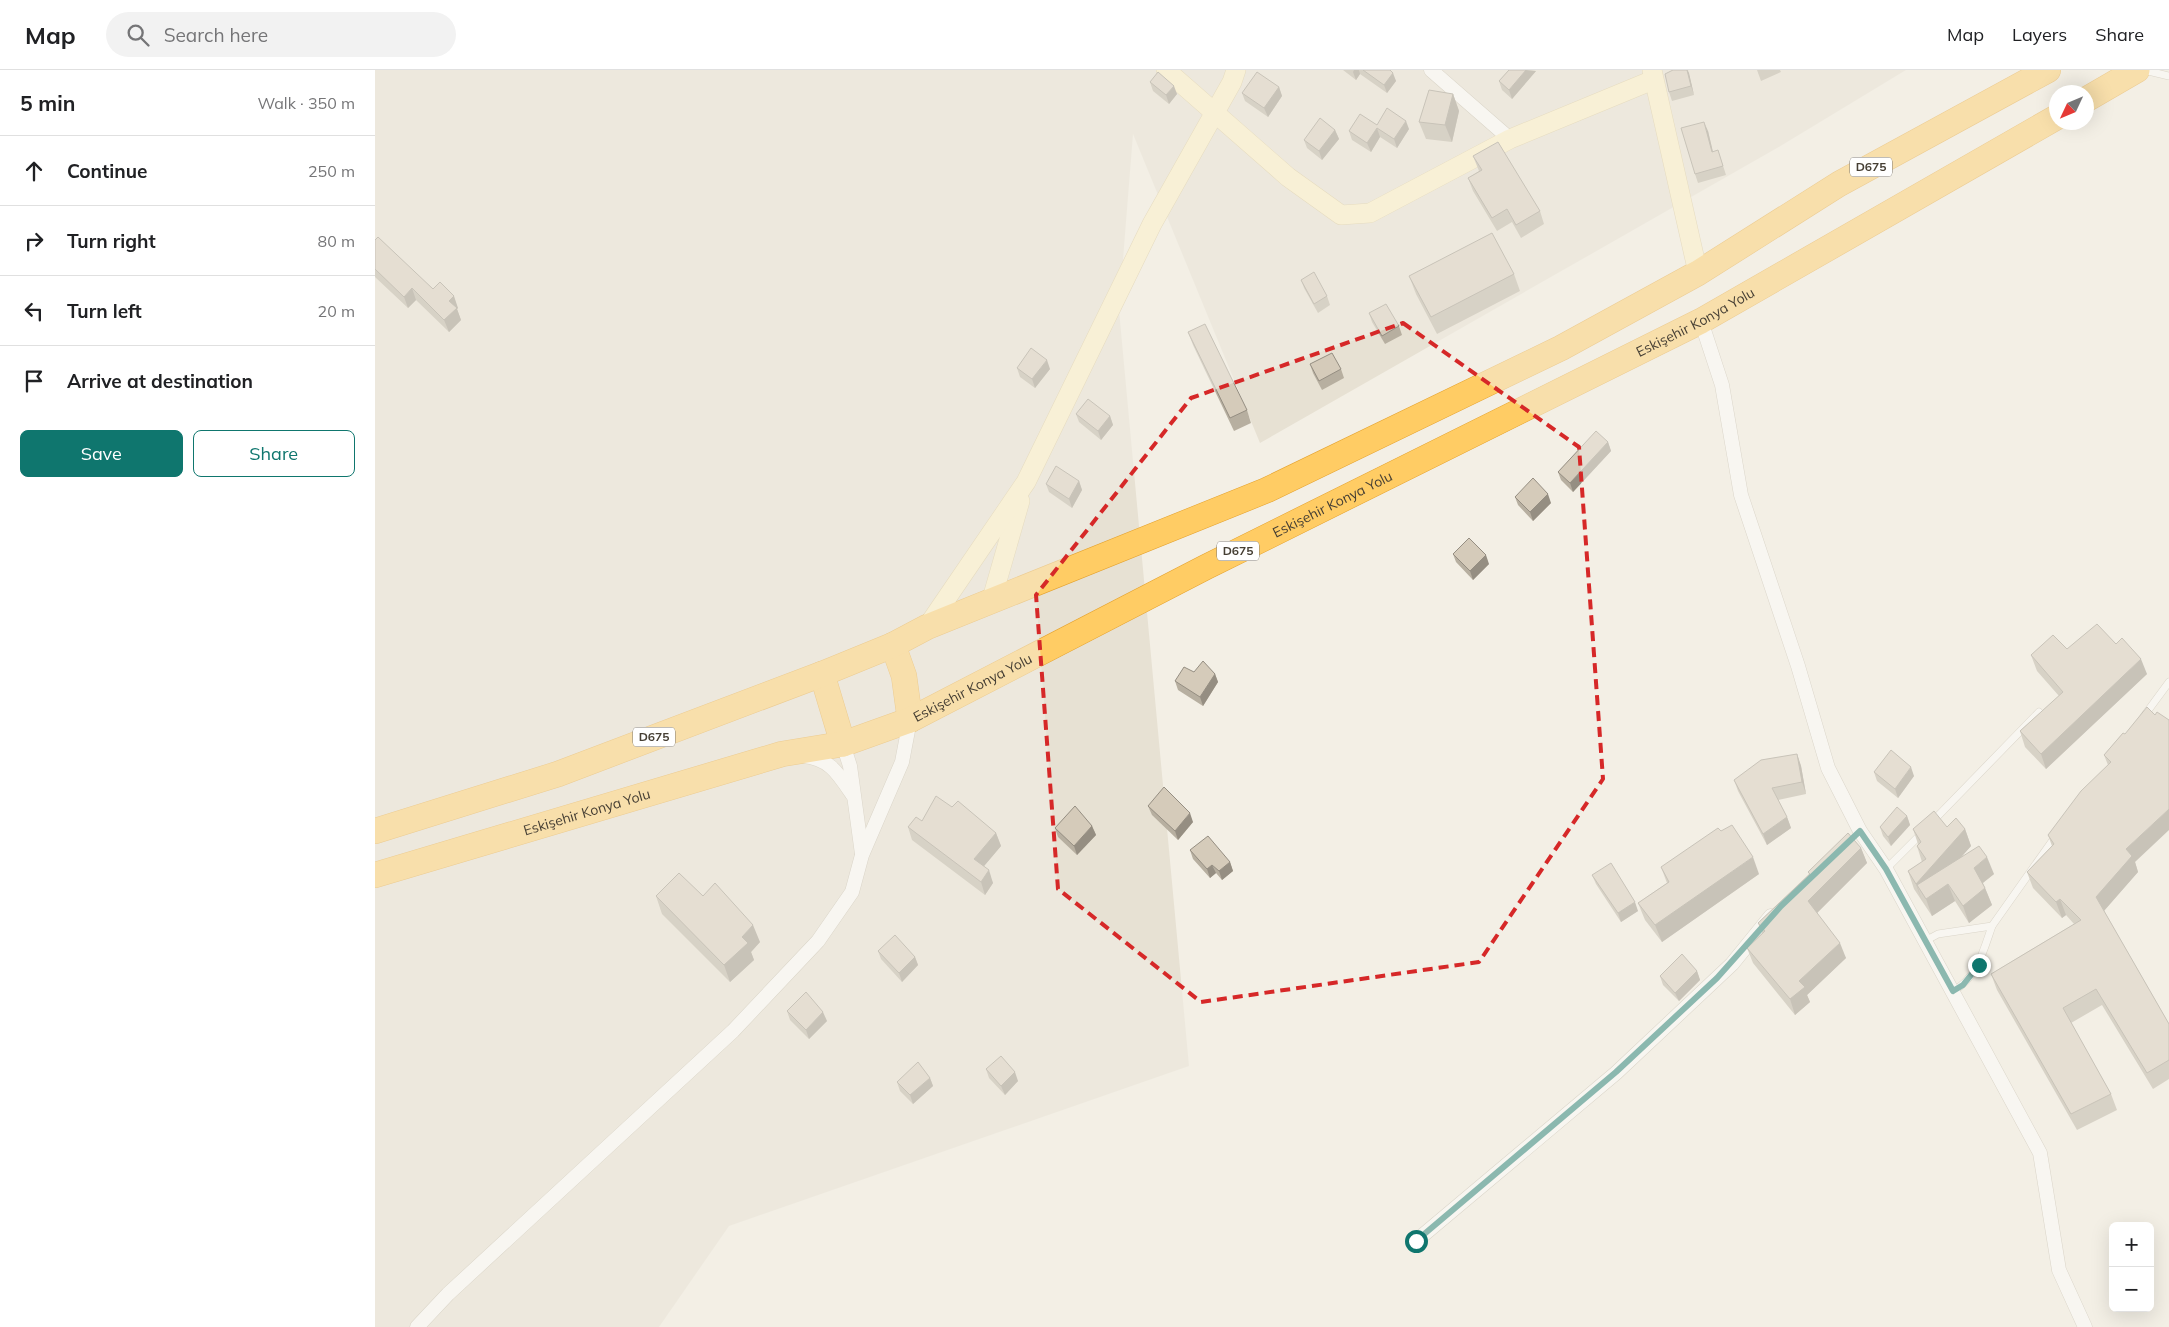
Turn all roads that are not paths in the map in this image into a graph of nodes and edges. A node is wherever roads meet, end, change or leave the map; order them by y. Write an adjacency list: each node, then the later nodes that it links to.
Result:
1 (1167, 70): 10 (street)
2 (1236, 70): 10 (street)
3 (1431, 70): 12 (street)
4 (2048, 70): 13 (highway, D675)
5 (2137, 70): 9 (highway)
6 (2144, 70): 8 (lane)
7 (1657, 74): 12 (street); 13 (street)
8 (2169, 76)
9 (2094, 95)
10 (1214, 111): 12 (street); 15 (street)
11 (2049, 121): 14 (highway, Eskişehir Konya Yolu / D675)
12 (1510, 139)
13 (1698, 272): 16 (highway, D675)
14 (1701, 321): 22 (highway, Eskişehir Konya Yolu / D675); 30 (street)
15 (1025, 485): 16 (street); 17 (street)
16 (991, 602): 17 (highway, D675)
17 (927, 627): 18 (highway, D675)
18 (893, 645): 19 (highway, D675); 22 (highway)
19 (822, 674): 24 (highway); 28 (highway, D675)
20 (2169, 682): 23 (lane)
21 (2039, 712): 30 (lane)
22 (910, 720): 24 (highway, Eskişehir Konya Yolu / D675); 29 (street)
23 (2141, 720)
24 (843, 744): 25 (highway, Eskişehir Konya Yolu / D675); 26 (street)
25 (782, 754): 26 (street); 31 (highway, Eskişehir Konya Yolu / D675)
26 (855, 797): 29 (street)
27 (2061, 828): 33 (lane)
28 (375, 831)
29 (862, 855): 37 (street)
30 (1886, 869): 34 (street)
31 (375, 875)
32 (1781, 906): 36 (street)
33 (1992, 926): 34 (lane); 35 (lane)
34 (1925, 941): 35 (street)
35 (1953, 991): 38 (street)
36 (1416, 1241)
37 (417, 1327)
38 (2085, 1327)

